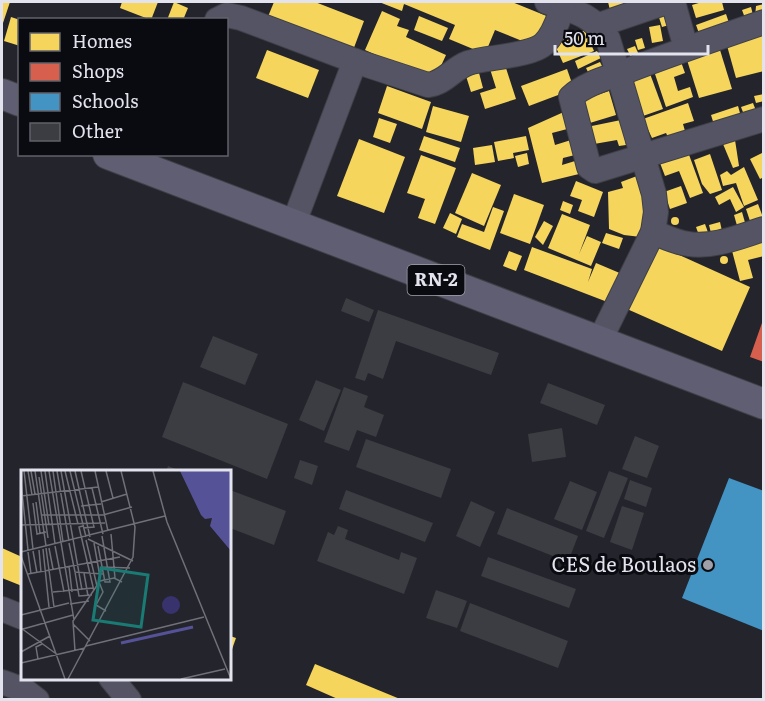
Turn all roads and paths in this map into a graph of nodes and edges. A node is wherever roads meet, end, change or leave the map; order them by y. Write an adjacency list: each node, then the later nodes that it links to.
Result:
1 (667, 2): 6 (street)
2 (673, 2): 7 (street)
3 (555, 4): 6 (street); 8 (street)
4 (221, 18): 8 (street)
5 (764, 22): 7 (street)
6 (599, 25): 9 (street)
7 (686, 48): 9 (street)
8 (355, 61): 18 (street)
9 (619, 74): 16 (street); 16 (street)
10 (2, 94): 11 (main road)
11 (18, 100)
12 (2, 114): 14 (main road)
13 (764, 119): 16 (street)
14 (18, 120)
15 (126, 156): 17 (main road, RN-2)
16 (643, 156): 20 (street)
17 (162, 160): 18 (main road, RN-2)
18 (296, 217): 21 (main road, RN-2)
19 (764, 229): 20 (street)
20 (653, 232): 21 (street)
21 (602, 335): 22 (main road, RN-2); 23 (main road, RN-2)
22 (764, 387)
23 (764, 404)
24 (2, 609): 25 (street)
25 (21, 617)
26 (113, 680): 29 (street)
27 (2, 682): 28 (street)
28 (37, 699)
29 (129, 699)

